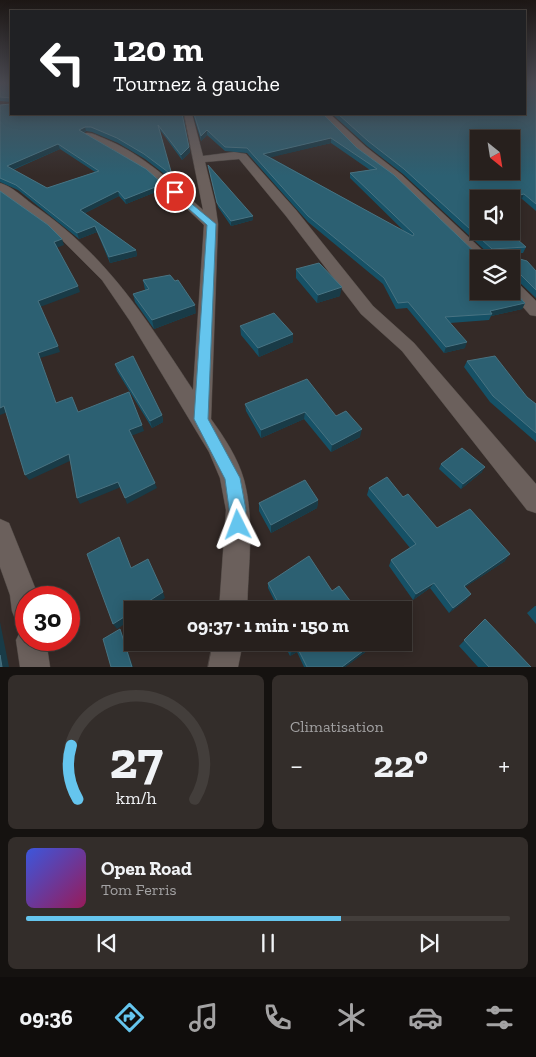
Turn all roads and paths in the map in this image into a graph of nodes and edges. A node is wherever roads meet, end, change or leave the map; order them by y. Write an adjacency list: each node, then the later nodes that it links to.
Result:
1 (188, 115): 4 (street)
2 (325, 115): 7 (street)
3 (87, 135): 6 (street)
4 (198, 160): 6 (street); 11 (street)
5 (0, 187): 10 (street)
6 (211, 224): 10 (street)
7 (475, 250)
8 (520, 294): 9 (street)
9 (536, 311)
10 (201, 419): 14 (street)
11 (536, 502)
12 (0, 532): 13 (street)
13 (21, 586)
14 (233, 601)
15 (33, 651): 17 (street)
16 (226, 651): 18 (street)
17 (35, 667)
18 (223, 667)

